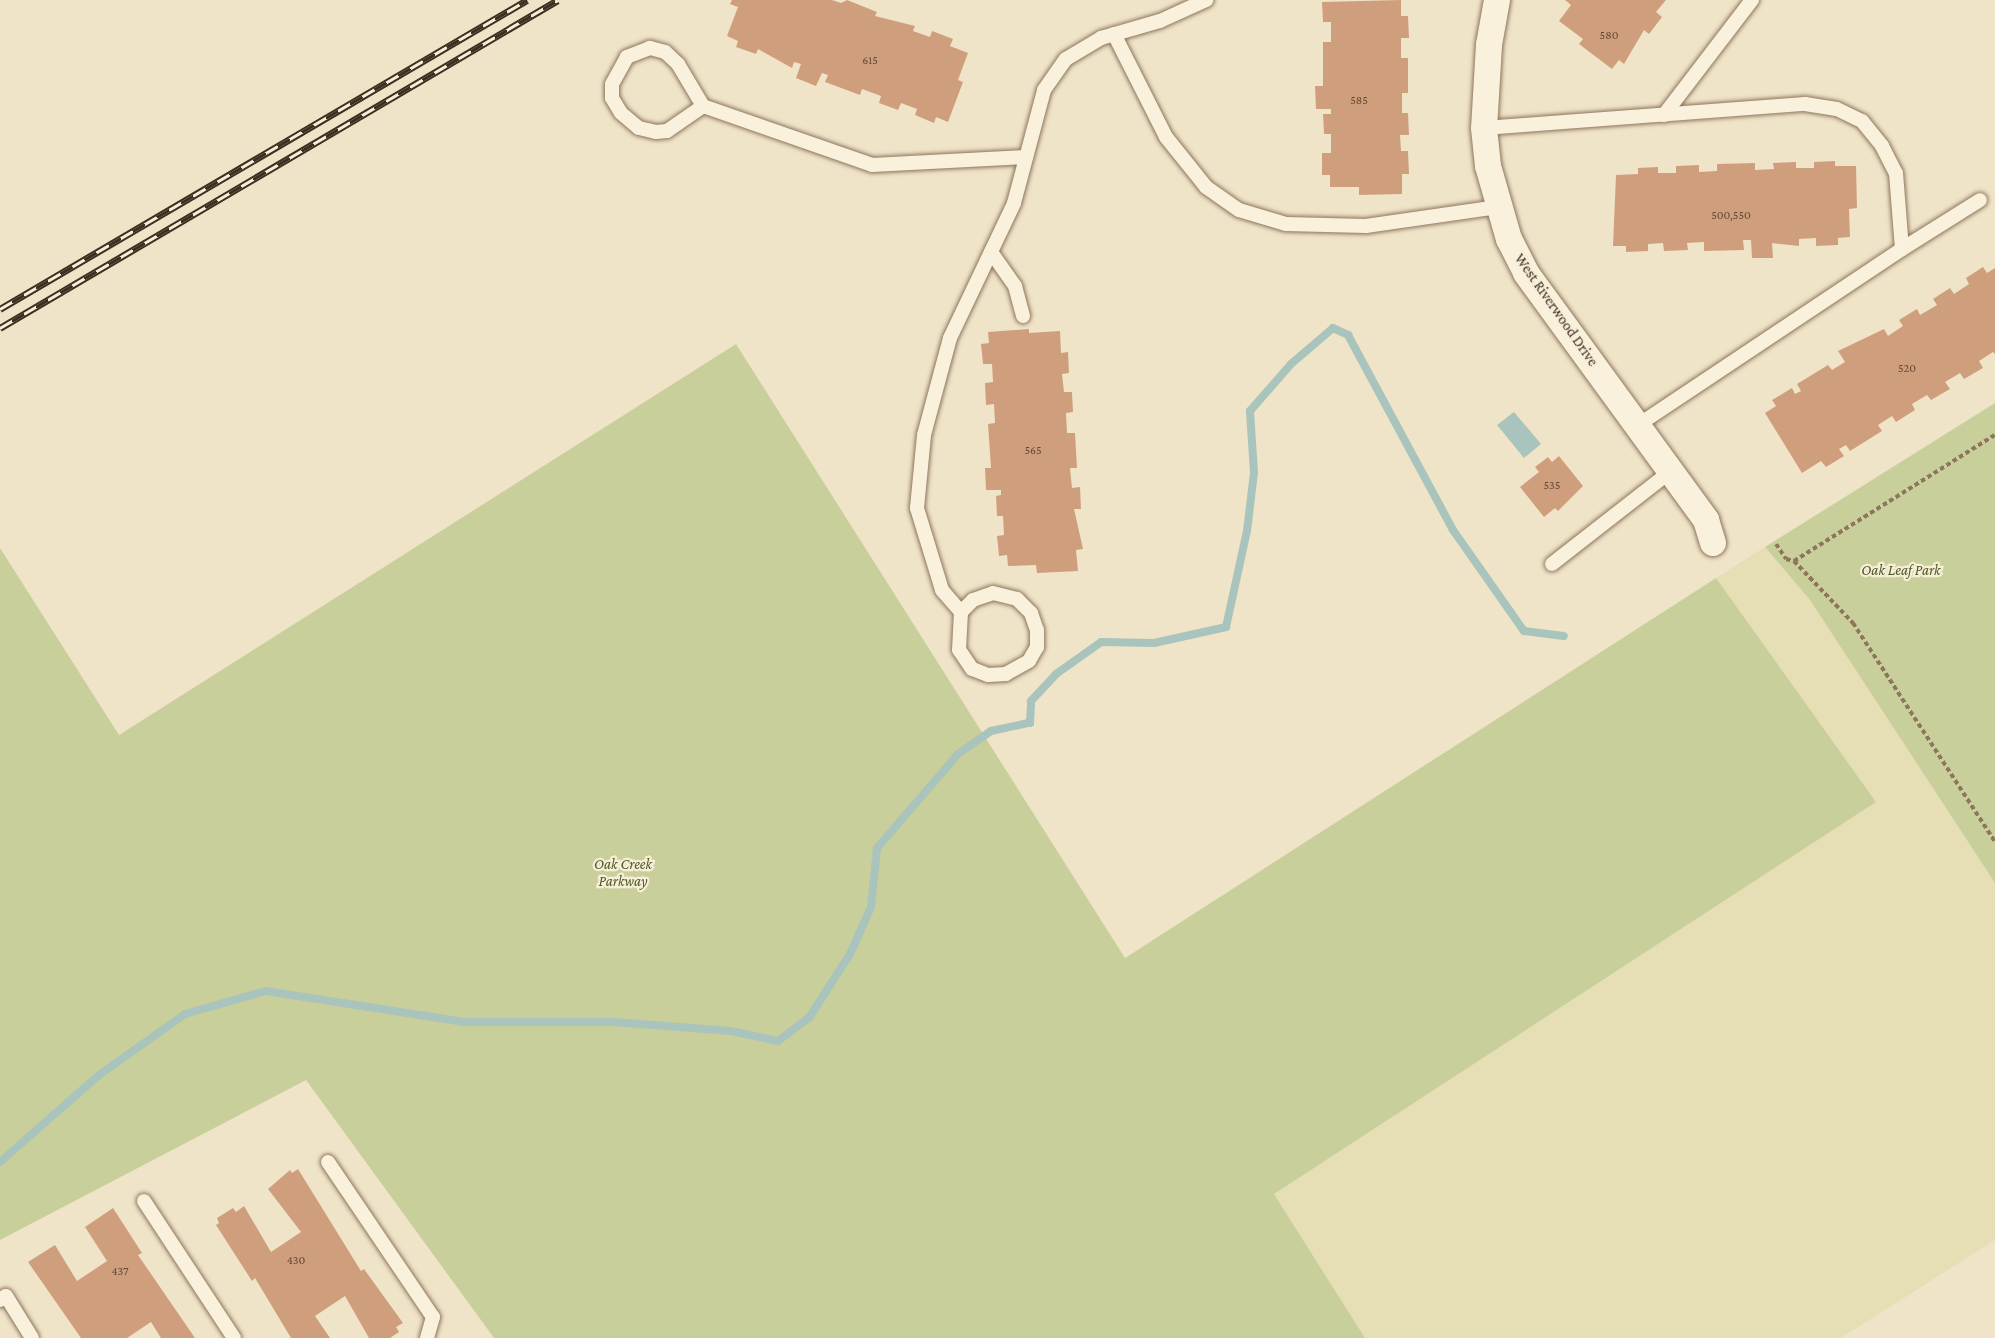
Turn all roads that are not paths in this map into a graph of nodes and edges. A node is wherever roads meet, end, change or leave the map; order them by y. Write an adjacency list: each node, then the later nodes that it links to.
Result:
1 (1206, 0): 4 (lane)
2 (1497, 0): 7 (street, West Riverwood Drive)
3 (1752, 0): 6 (lane)
4 (1114, 34): 8 (lane); 10 (lane)
5 (703, 106): 5 (lane); 8 (lane)
6 (1664, 115): 7 (lane); 11 (lane)
7 (1484, 128): 10 (street, West Riverwood Drive)
8 (1026, 157): 12 (lane)
9 (1980, 200): 11 (lane)
10 (1498, 207): 14 (street, West Riverwood Drive)
11 (1902, 249): 14 (lane)
12 (991, 252): 13 (lane); 18 (lane)
13 (1023, 316)
14 (1638, 425): 15 (street, West Riverwood Drive)
15 (1671, 471): 16 (street, West Riverwood Drive); 17 (lane)
16 (1713, 543)
17 (1552, 564)
18 (961, 612): 18 (lane)
19 (328, 1162): 24 (lane)
20 (144, 1201): 23 (lane)
21 (0, 1300): 22 (lane)
22 (32, 1338)
23 (234, 1338)
24 (427, 1338)

